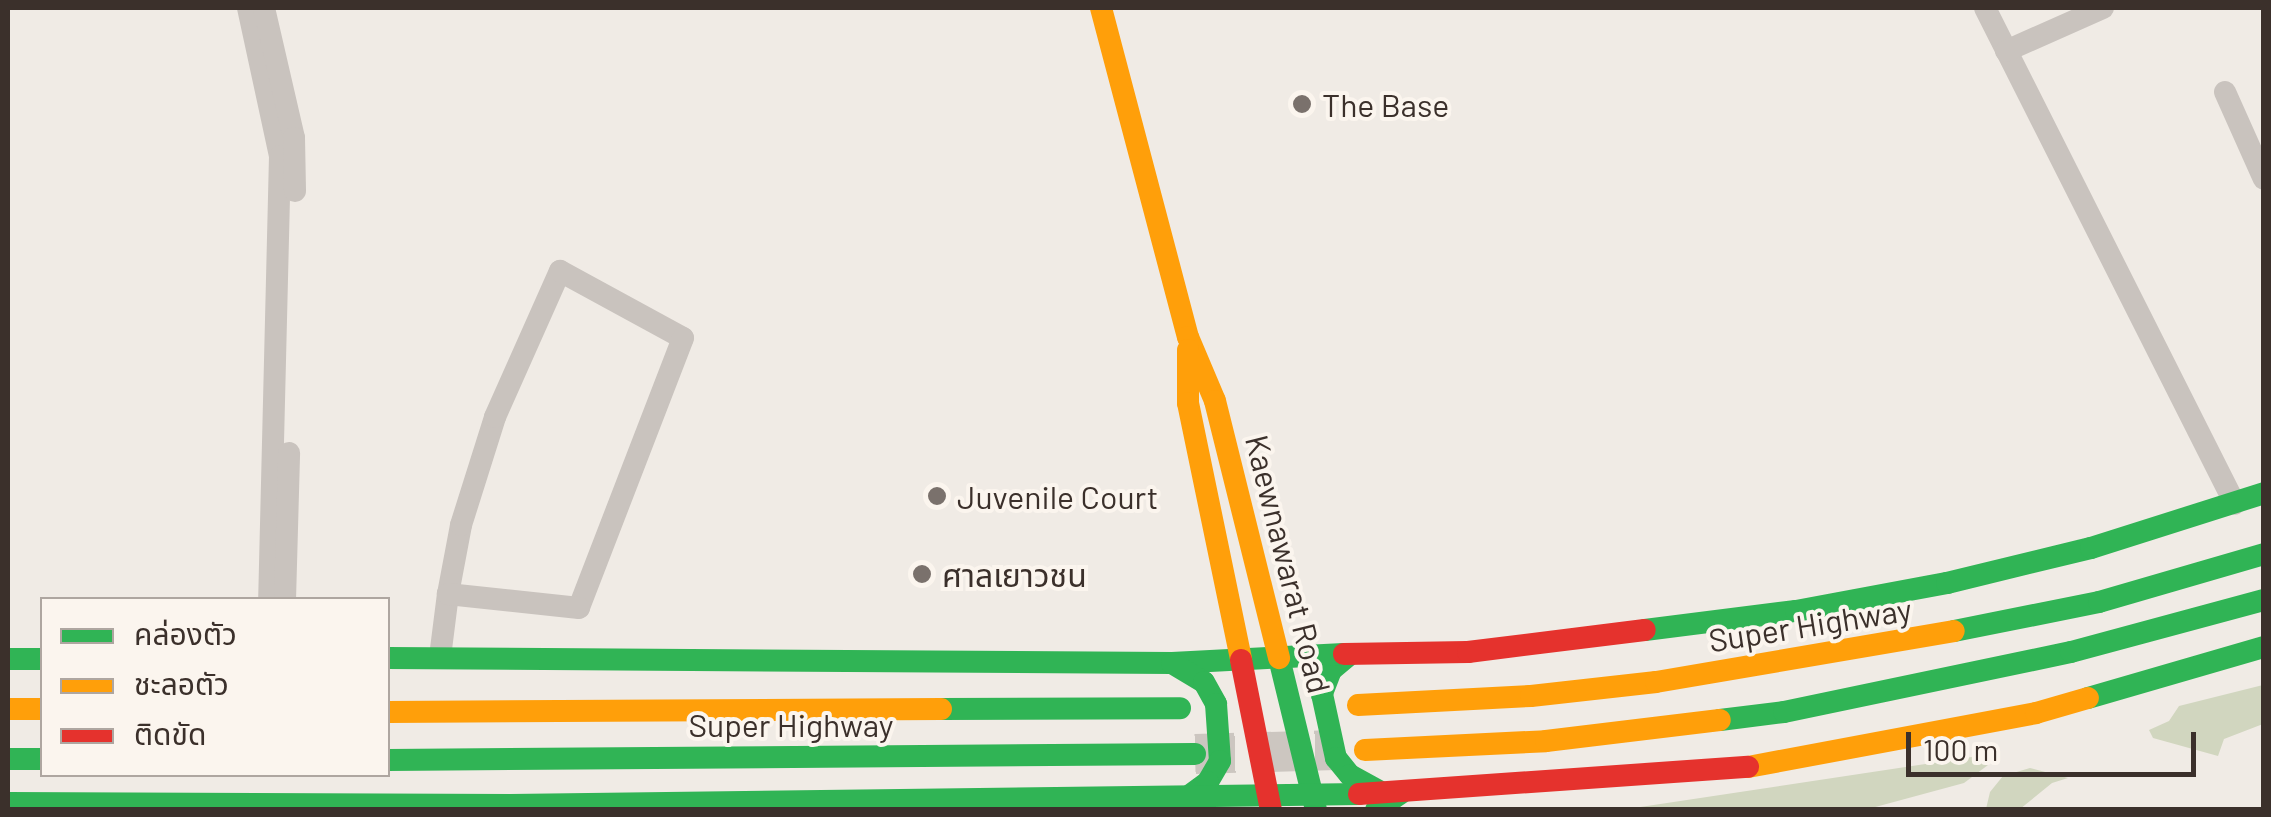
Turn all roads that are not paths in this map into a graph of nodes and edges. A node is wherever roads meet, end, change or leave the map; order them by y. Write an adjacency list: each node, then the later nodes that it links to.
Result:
1 (248, 8): 8 (street)
2 (264, 8): 8 (street)
3 (1101, 8): 10 (main road, Kaewnawarat Road)
4 (1985, 8): 6 (street)
5 (2104, 8): 6 (street)
6 (2006, 51): 13 (street)
7 (2225, 92): 9 (street)
8 (277, 101): 11 (street)
9 (2264, 179)
10 (1188, 337): 23 (main road, Kaewnawarat Road); 26 (main road, Kaewnawarat Road)
11 (282, 439): 16 (street); 17 (street)
12 (2264, 493): 13 (main road)
13 (2235, 504): 20 (main road)
14 (2264, 554): 28 (main road, Super Highway)
15 (448, 594): 15 (street); 21 (street)
16 (269, 597)
17 (286, 597)
18 (2264, 600): 33 (main road)
19 (2264, 647): 38 (main road)
20 (1349, 655): 23 (main road); 38 (main road)
21 (440, 657): 22 (main road); 27 (main road)
22 (390, 658)
23 (1279, 658): 26 (main road); 39 (main road, Kaewnawarat Road)
24 (8, 659): 25 (main road)
25 (40, 659)
26 (1240, 660): 27 (main road); 40 (main road, Kaewnawarat Road)
27 (1172, 663): 42 (main road)
28 (1358, 705)
29 (1180, 708): 32 (main road, Super Highway)
30 (8, 709): 31 (main road)
31 (40, 709)
32 (390, 712)
33 (1365, 750)
34 (1194, 754): 37 (main road, Super Highway)
35 (8, 760): 36 (main road)
36 (40, 760)
37 (390, 760)
38 (1387, 798): 39 (main road)
39 (1314, 802): 40 (main road)
40 (1270, 803): 42 (main road)
41 (8, 804): 43 (main road)
42 (1184, 804): 43 (main road)
43 (585, 807)

